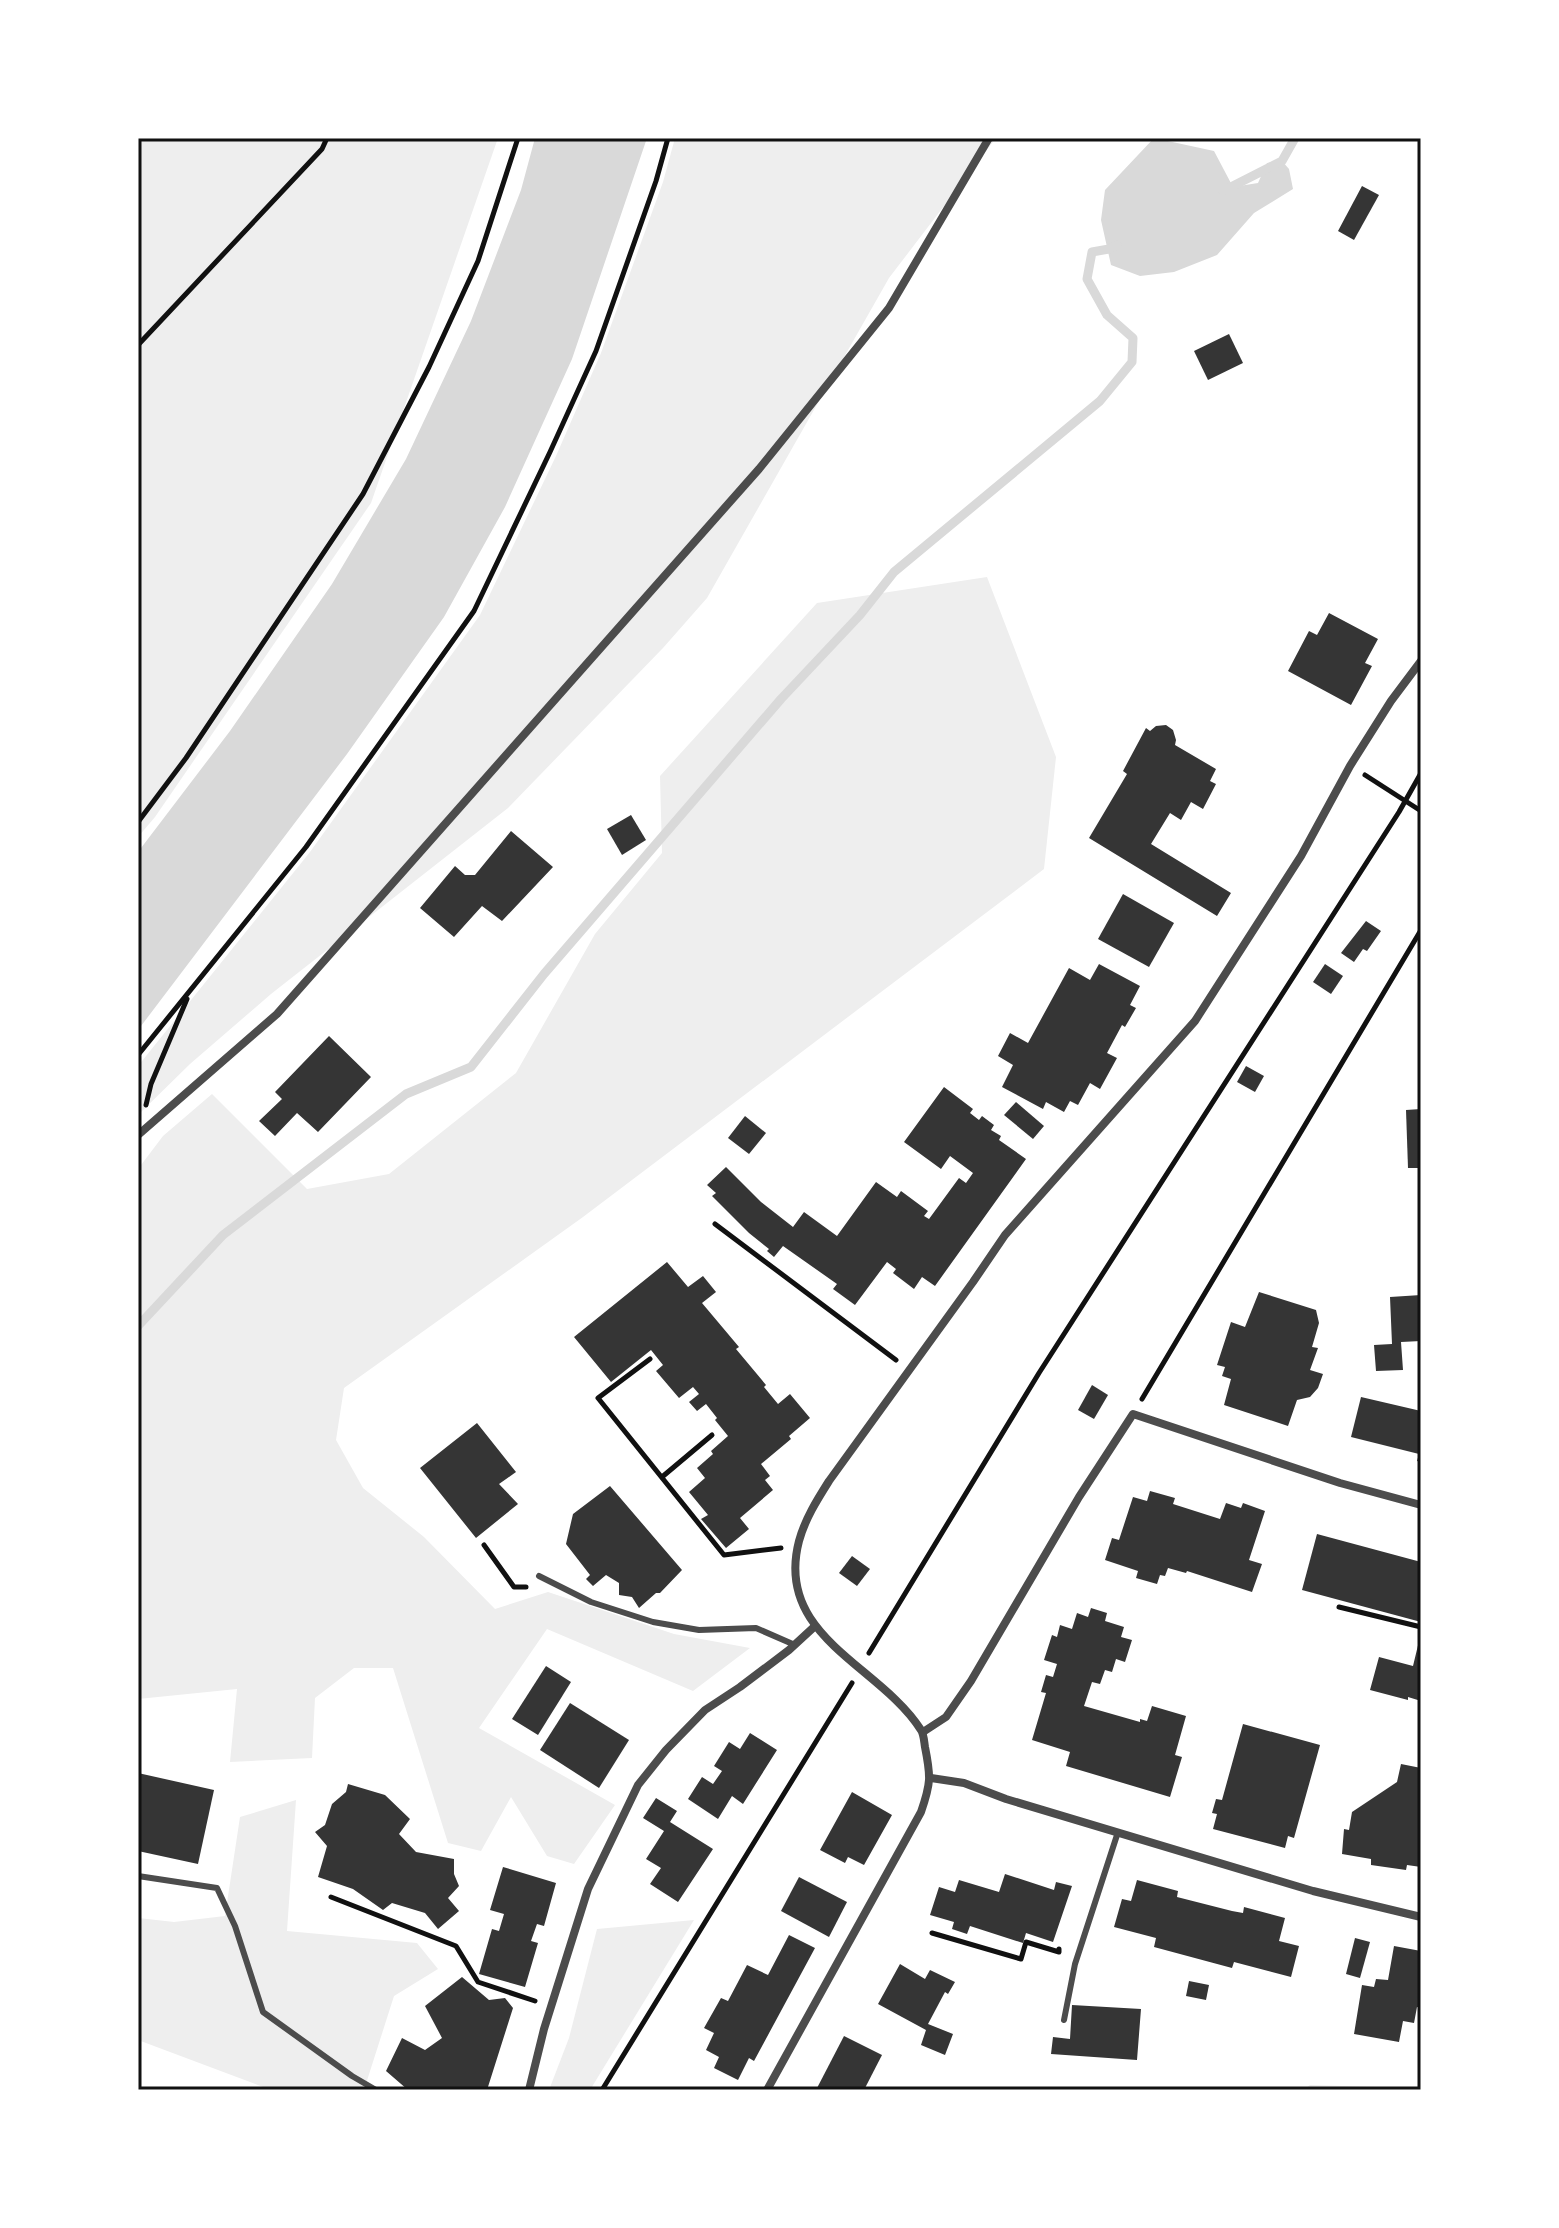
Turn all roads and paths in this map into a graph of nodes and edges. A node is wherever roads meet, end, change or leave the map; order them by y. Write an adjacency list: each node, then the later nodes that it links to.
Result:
1 (327, 138): 5 (path)
2 (518, 138): 10 (path)
3 (668, 138): 12 (path)
4 (989, 138): 14 (street)
5 (138, 345)
6 (1421, 661): 7 (street)
7 (1350, 766): 9 (path); 17 (street)
8 (1421, 773): 29 (path)
9 (1421, 811)
10 (138, 822)
11 (1421, 930): 18 (path)
12 (190, 991): 13 (path); 14 (path)
13 (138, 1055)
14 (139, 1134)
15 (715, 1224): 17 (path)
16 (650, 1359): 20 (path)
17 (909, 1370): 23 (street)
18 (1133, 1414): 21 (street); 32 (street)
19 (712, 1435): 20 (path)
20 (662, 1477): 23 (path)
21 (1421, 1505)
22 (484, 1545): 25 (path)
23 (798, 1545): 27 (street)
24 (539, 1576): 25 (lane)
25 (559, 1586): 30 (lane)
26 (1339, 1607): 28 (path)
27 (814, 1627): 30 (street); 32 (street)
28 (1421, 1627)
29 (878, 1638)
30 (795, 1645): 40 (street)
31 (846, 1694): 44 (path)
32 (923, 1732): 33 (street)
33 (931, 1778): 34 (street); 45 (street)
34 (1118, 1832): 37 (street); 41 (lane)
35 (138, 1876): 42 (lane)
36 (331, 1897): 40 (path)
37 (1421, 1917)
38 (932, 1933): 39 (path)
39 (1063, 1938)
40 (551, 2006): 43 (street)
41 (1064, 2020)
42 (376, 2090)
43 (529, 2090)
44 (602, 2090)
45 (767, 2090)

